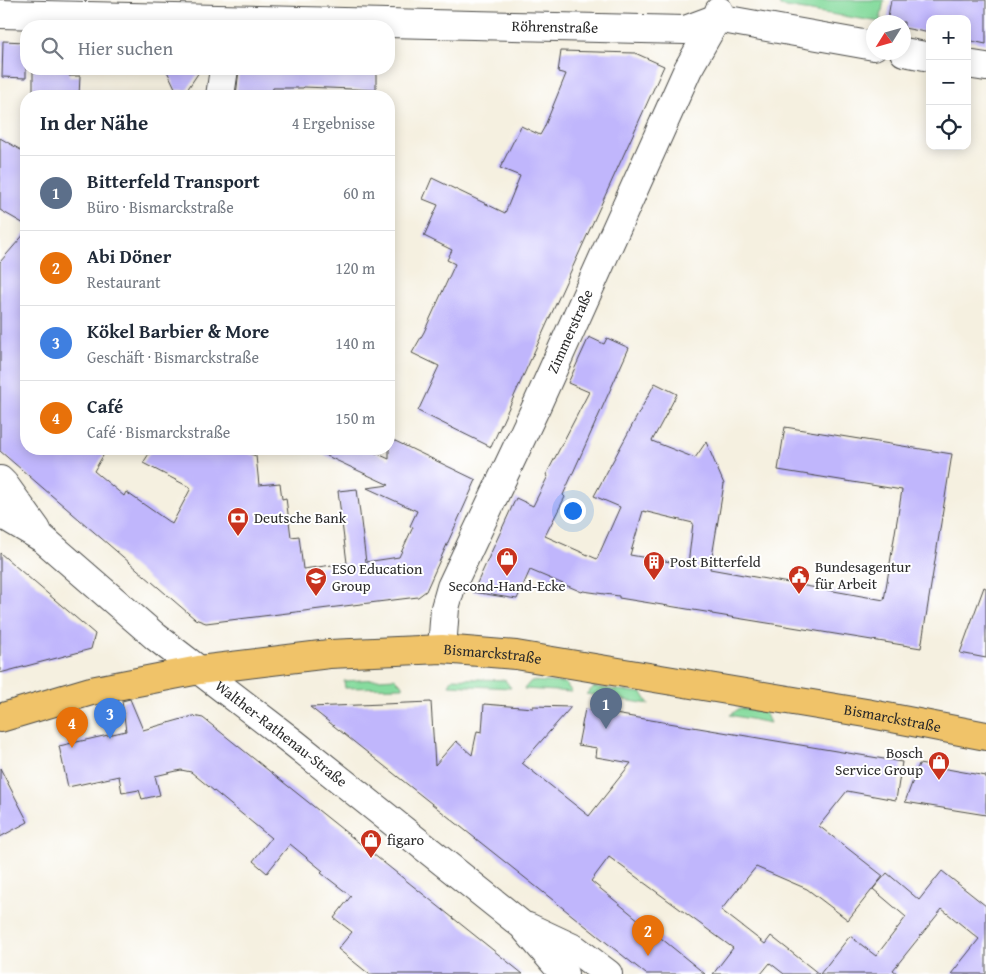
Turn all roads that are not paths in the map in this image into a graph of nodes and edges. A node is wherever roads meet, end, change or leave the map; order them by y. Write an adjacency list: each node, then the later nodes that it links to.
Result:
1 (719, 9): 4 (street, Röhrenstraße); 5 (street); 15 (street, Zimmerstraße)
2 (0, 14): 3 (street, Röhrenstraße)
3 (153, 20)
4 (395, 26)
5 (866, 44)
6 (911, 53): 7 (street)
7 (926, 56)
8 (971, 65): 9 (street)
9 (986, 67)
10 (223, 75): 11 (street)
11 (221, 90)
12 (0, 480): 14 (street, Walther-Rathenau-Straße)
13 (0, 513): 14 (street, Walther-Rathenau-Straße)
14 (42, 538): 16 (street, Walther-Rathenau-Straße)
15 (442, 650): 16 (main road, Bismarckstraße); 18 (main road, Bismarckstraße)
16 (199, 670): 17 (main road, Bismarckstraße); 19 (street, Walther-Rathenau-Straße)
17 (0, 718)
18 (986, 736)
19 (522, 925): 20 (street, Walther-Rathenau-Straße); 21 (street, Walther-Rathenau-Straße)
20 (564, 974)
21 (608, 974)

